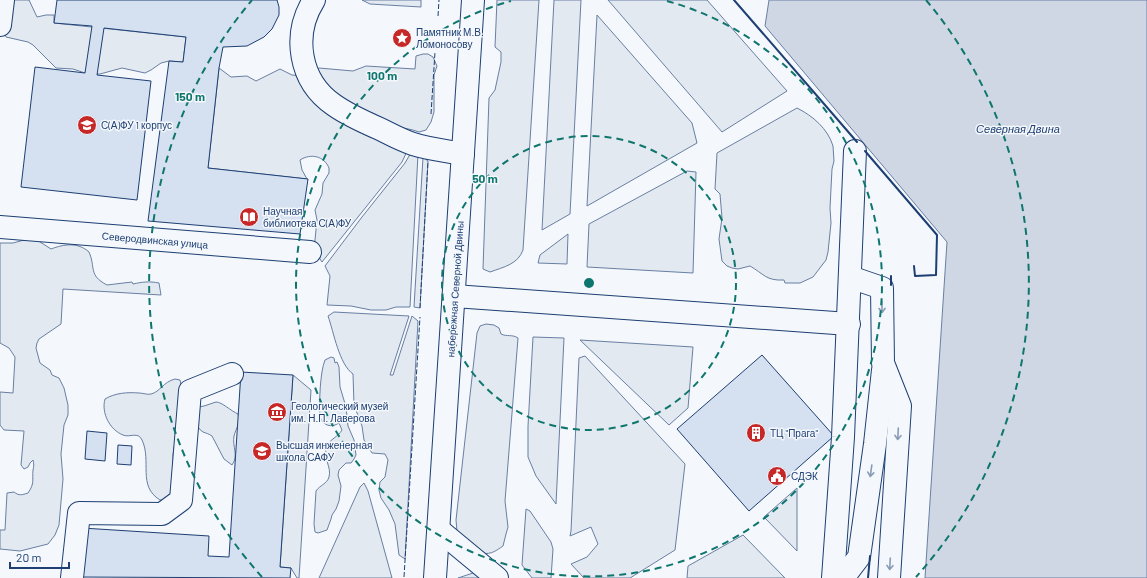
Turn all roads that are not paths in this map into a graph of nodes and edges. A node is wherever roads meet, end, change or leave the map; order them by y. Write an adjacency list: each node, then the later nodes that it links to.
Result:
1 (3, 0): 4 (main road)
2 (314, 0): 6 (main road)
3 (473, 0): 6 (main road, набережная Северной Двины)
4 (0, 25)
5 (855, 151): 9 (main road)
6 (463, 154): 10 (main road, набережная Северной Двины)
7 (0, 227): 8 (main road, Северодвинская улица)
8 (310, 252)
9 (850, 277): 11 (main road); 12 (main road, one-way to 12)
10 (454, 296): 11 (main road); 14 (main road, набережная Северной Двины)
11 (848, 324): 18 (main road)
12 (883, 363): 19 (main road, one-way to 19); 20 (main road, one-way to 20)
13 (232, 374): 15 (main road)
14 (439, 530): 16 (main road, набережная Северной Двины); 17 (main road)
15 (72, 578)
16 (435, 578)
17 (497, 578)
18 (833, 578)
19 (843, 578)
20 (889, 578)

